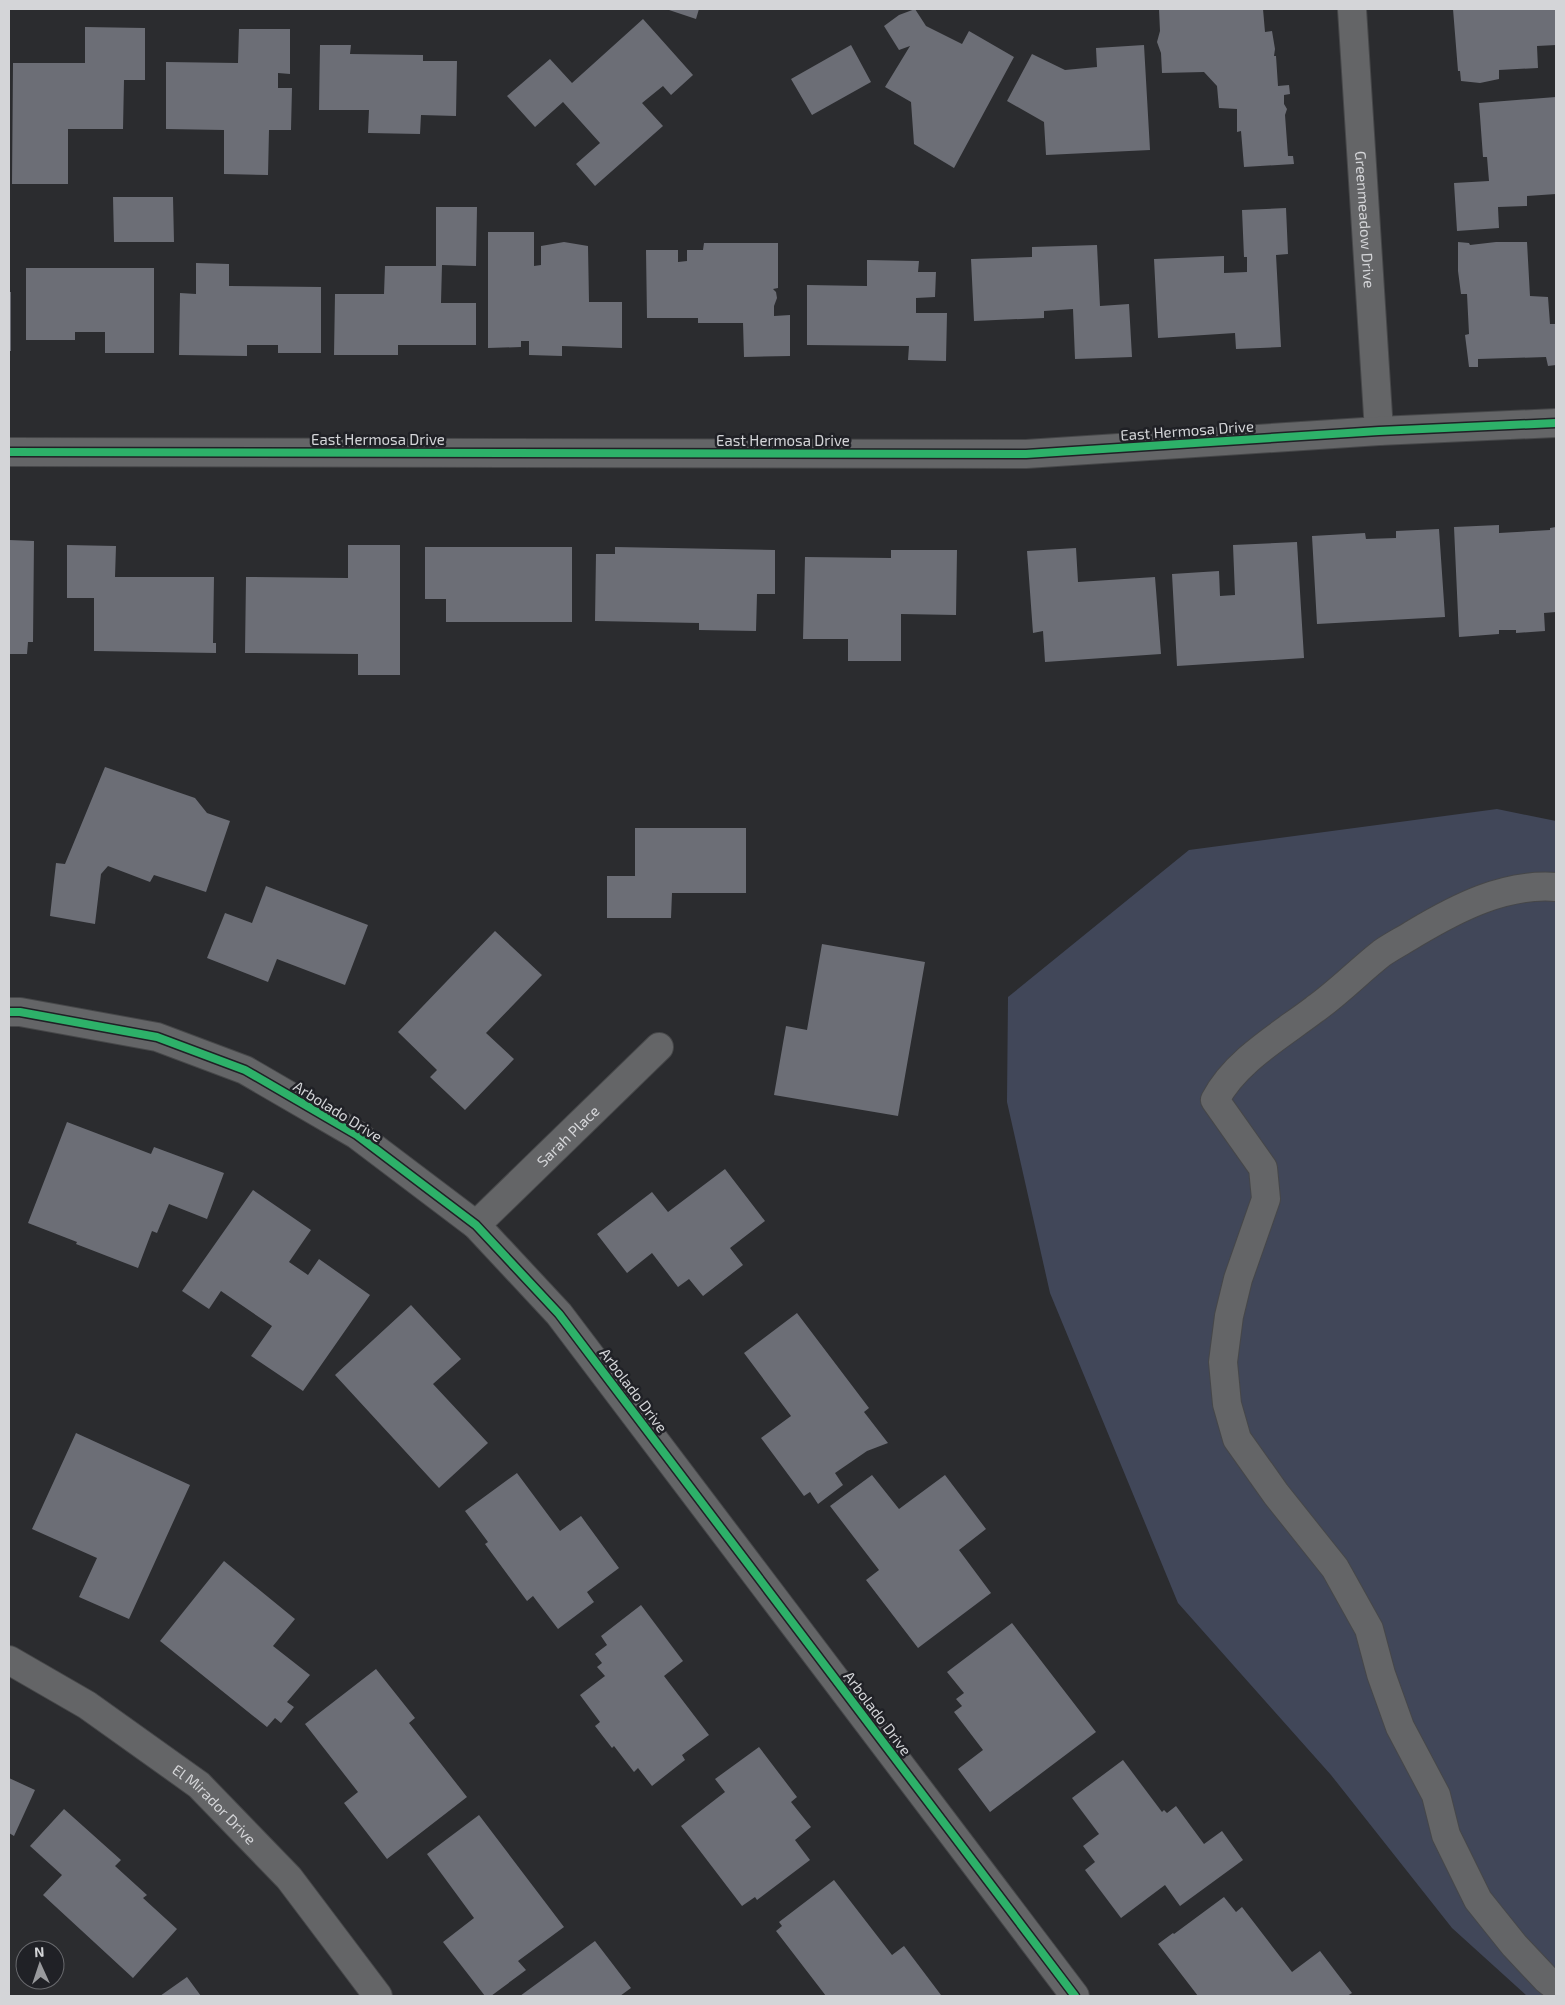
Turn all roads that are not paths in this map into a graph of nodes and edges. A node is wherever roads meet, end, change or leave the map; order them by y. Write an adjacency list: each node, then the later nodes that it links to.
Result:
1 (1352, 9): 3 (street, Greenmeadow Drive)
2 (1556, 423): 3 (street, East Hermosa Drive)
3 (1379, 431): 4 (street, East Hermosa Drive)
4 (9, 452)
5 (1556, 887): 10 (street)
6 (9, 1012): 8 (street, Arbolado Drive)
7 (659, 1046): 8 (street, Sarah Place)
8 (476, 1225): 12 (street, Arbolado Drive)
9 (9, 1660): 11 (street, El Mirador Drive)
10 (1556, 1987)
11 (378, 1996)
12 (1075, 1996)

